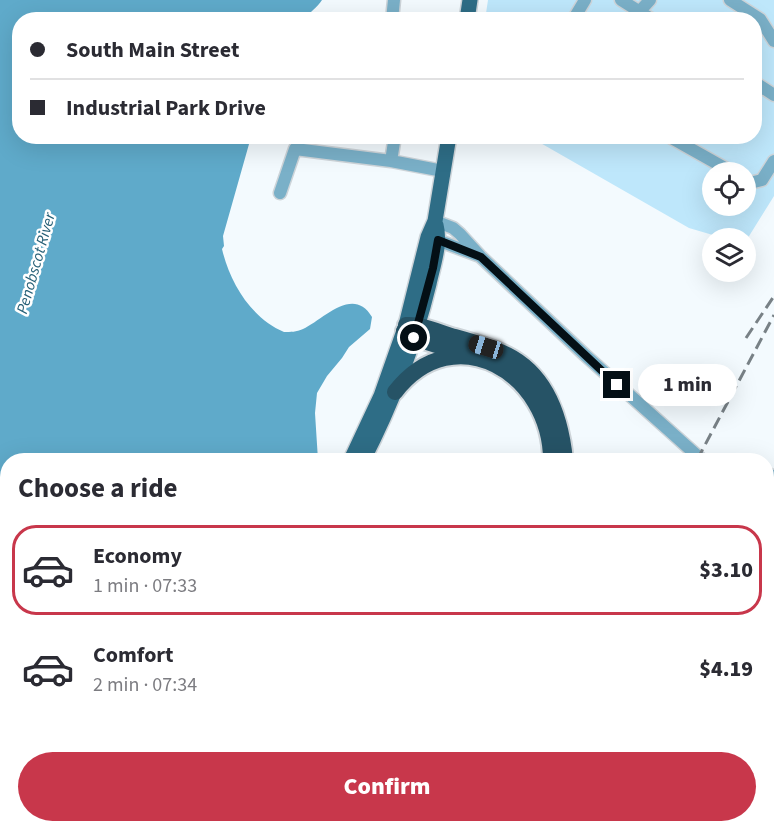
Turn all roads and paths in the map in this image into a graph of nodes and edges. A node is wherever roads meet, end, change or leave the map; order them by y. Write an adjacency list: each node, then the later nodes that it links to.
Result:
1 (621, 0): 4 (street)
2 (650, 0): 4 (street)
3 (730, 0): 5 (street)
4 (640, 11)
5 (749, 12)
6 (762, 22): 7 (street)
7 (774, 41)
8 (394, 144): 11 (street)
9 (447, 144): 14 (main road)
10 (682, 144): 13 (street)
11 (391, 161): 14 (street); 16 (street)
12 (774, 161): 15 (street)
13 (714, 162)
14 (443, 171): 17 (main road)
15 (756, 182)
16 (280, 193)
17 (435, 221): 18 (main road); 19 (street)
18 (433, 239): 19 (street); 20 (main road)
19 (481, 257): 27 (street)
20 (410, 330): 21 (highway); 22 (main road); 23 (main road); 26 (highway)
21 (480, 358): 22 (highway); 25 (highway)
22 (394, 392): 24 (main road)
23 (354, 453)
24 (366, 453)
25 (551, 453)
26 (564, 453)
27 (694, 453)

